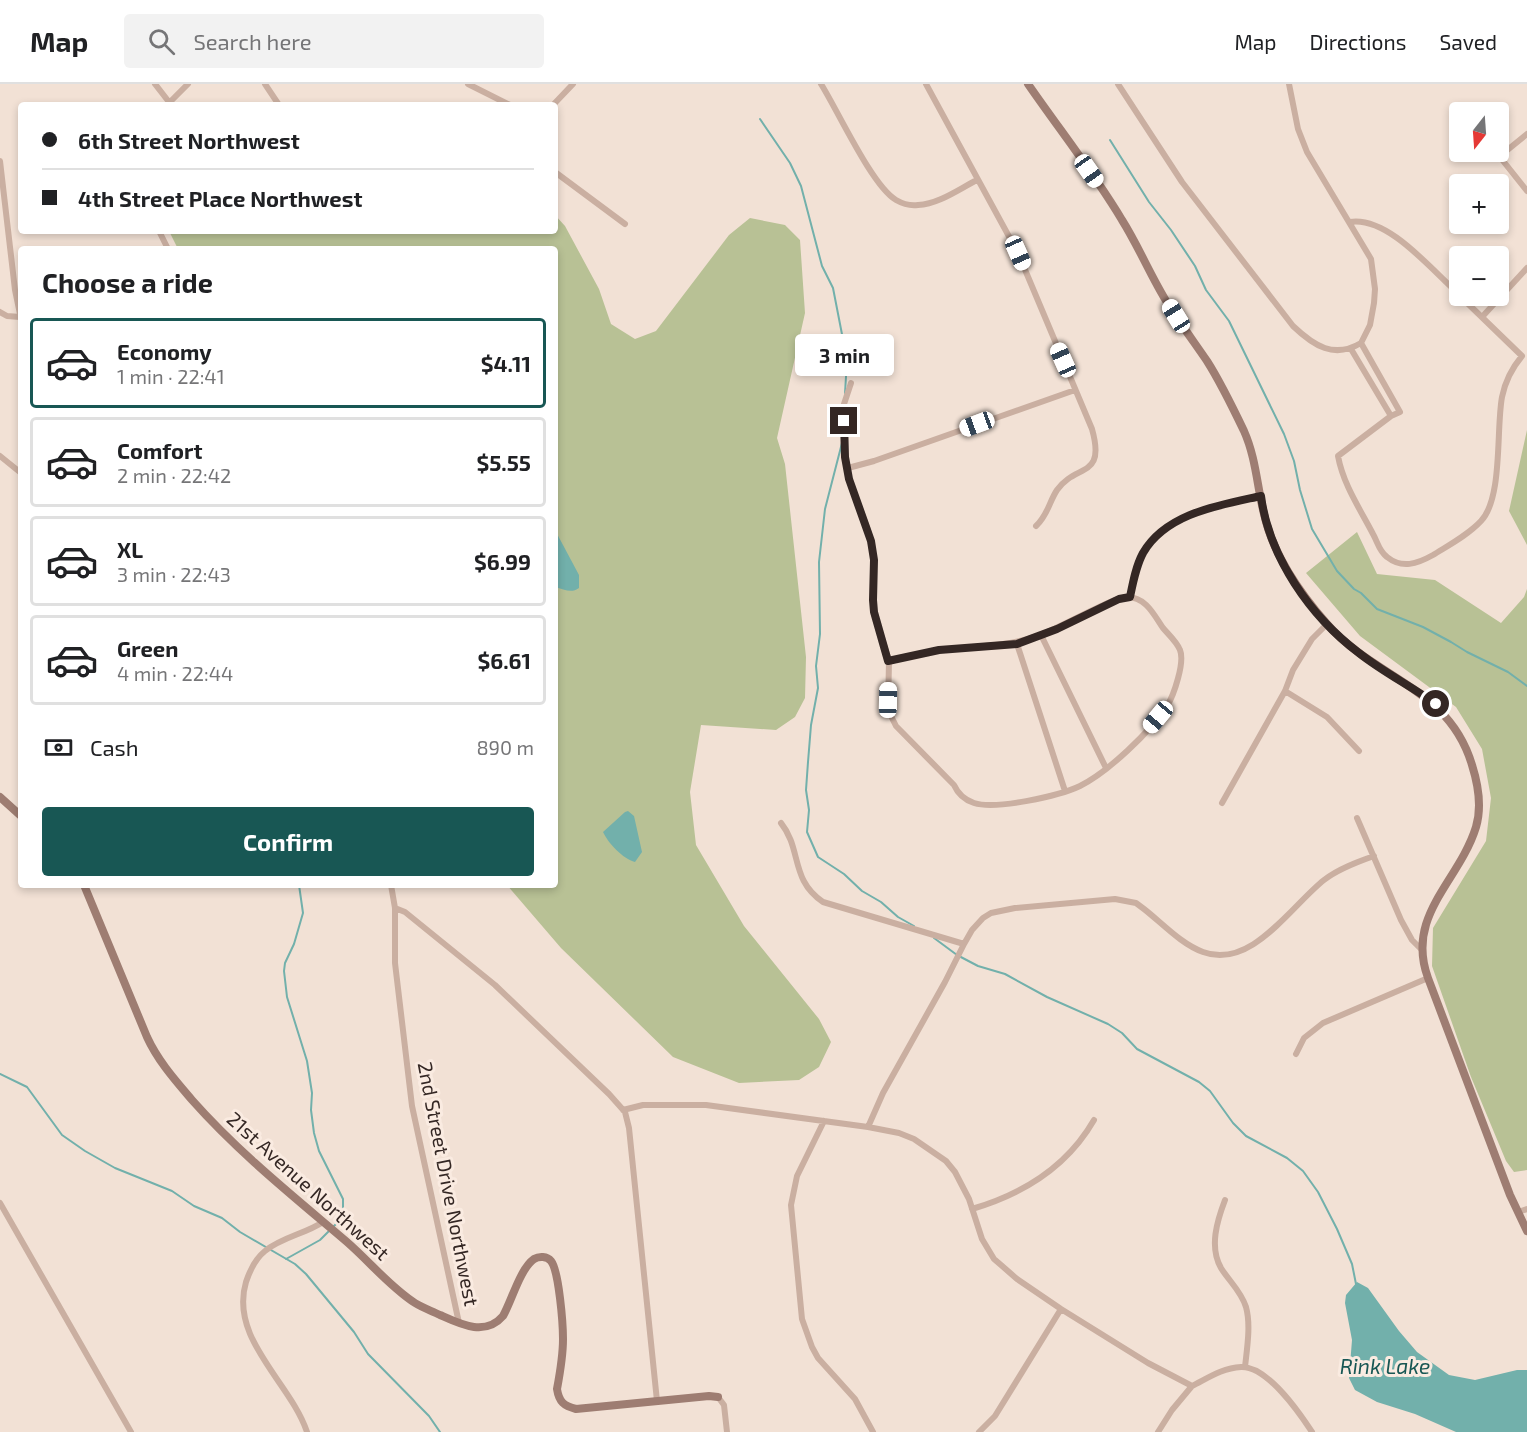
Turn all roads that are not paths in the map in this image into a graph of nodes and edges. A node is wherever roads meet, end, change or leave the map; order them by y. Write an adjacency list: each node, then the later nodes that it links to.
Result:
1 (155, 84): 11 (street)
2 (188, 84): 12 (street)
3 (265, 84): 13 (street)
4 (468, 84): 14 (street)
5 (573, 84): 15 (street)
6 (821, 84): 21 (street)
7 (926, 84): 21 (street)
8 (1028, 84): 40 (street)
9 (1118, 84): 33 (street)
10 (1289, 84): 23 (street)
11 (167, 102)
12 (170, 102)
13 (277, 102)
14 (504, 102)
15 (556, 102)
16 (1527, 134): 17 (street)
17 (1509, 146)
18 (0, 161): 27 (street)
19 (1504, 162): 22 (street)
20 (558, 174): 24 (street)
21 (977, 180): 35 (street)
22 (1527, 191)
23 (1350, 222): 26 (street); 32 (street)
24 (625, 225)
25 (1527, 268): 30 (street)
26 (1449, 285)
27 (18, 296)
28 (1471, 306): 30 (street)
29 (0, 312): 31 (street)
30 (1482, 317): 36 (street)
31 (18, 318)
32 (1362, 343): 33 (street); 36 (street)
33 (1351, 349): 36 (street)
34 (851, 383): 38 (street)
35 (1075, 390): 38 (street); 41 (street)
36 (1391, 416)
37 (0, 456): 39 (street)
38 (848, 468): 46 (street)
39 (18, 471)
40 (1261, 496): 42 (street); 43 (street)
41 (1036, 526)
42 (1130, 597): 44 (street); 49 (street)
43 (1327, 624): 47 (street); 61 (street)
44 (1041, 635): 45 (street); 49 (street)
45 (1017, 644): 46 (street); 50 (street)
46 (888, 661): 50 (street)
47 (1285, 691): 48 (street); 52 (street)
48 (1359, 751)
49 (1106, 768): 50 (street)
50 (1065, 791)
51 (0, 796): 53 (street)
52 (1222, 803)
53 (18, 813)
54 (1357, 818): 56 (street)
55 (781, 823): 60 (street)
56 (1374, 856): 60 (street); 61 (street)
57 (85, 888): 72 (street, 21st Avenue Northwest)
58 (392, 888): 59 (street, 2nd Street Drive Northwest)
59 (395, 908): 64 (street); 75 (street, 2nd Street Drive Northwest)
60 (964, 944): 67 (street)
61 (1422, 950): 62 (street)
62 (1428, 978): 63 (street); 71 (street)
63 (1296, 1054)
64 (623, 1110): 66 (street); 79 (street)
65 (1094, 1120): 70 (street)
66 (824, 1121): 67 (street); 83 (street)
67 (868, 1127): 70 (street)
68 (1225, 1200): 76 (street)
69 (0, 1203): 80 (street)
70 (972, 1209): 74 (street)
71 (1523, 1211): 73 (street)
72 (323, 1222): 75 (street, 21st Avenue Northwest); 81 (street)
73 (1527, 1231)
74 (1061, 1310): 77 (street); 84 (street)
75 (459, 1323): 79 (street)
76 (1245, 1367): 77 (street); 86 (street)
77 (1192, 1386): 85 (street)
78 (718, 1397): 79 (street); 82 (street)
79 (657, 1401)
80 (132, 1432)
81 (307, 1432)
82 (727, 1432)
83 (873, 1432)
84 (979, 1432)
85 (1158, 1432)
86 (1312, 1432)

